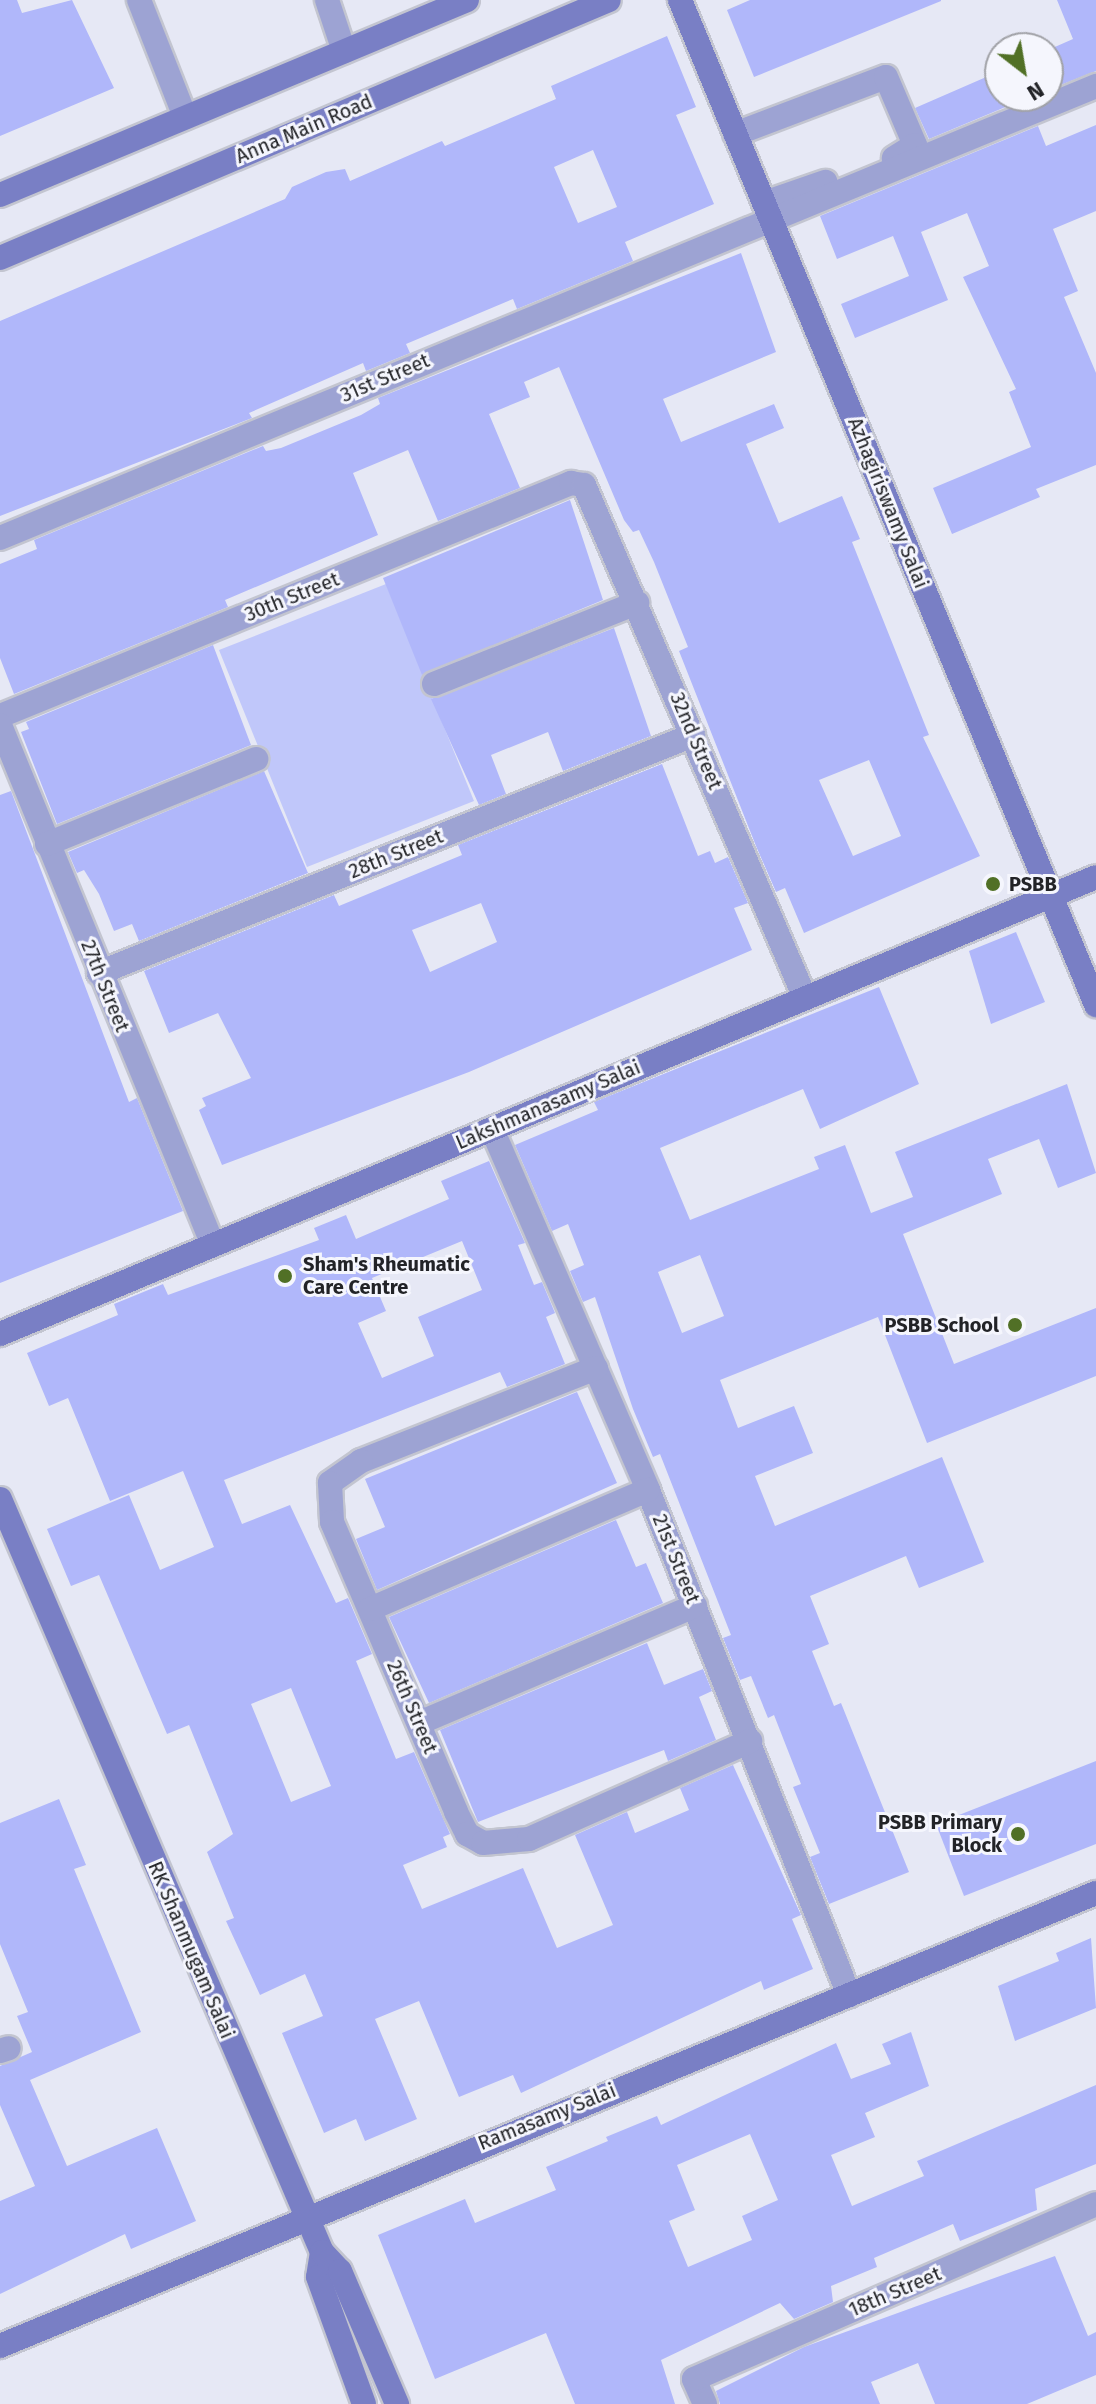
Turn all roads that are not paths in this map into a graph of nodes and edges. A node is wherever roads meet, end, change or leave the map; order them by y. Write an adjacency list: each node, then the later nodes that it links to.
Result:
1 (139, 0): 8 (street)
2 (327, 0): 6 (street)
3 (467, 0): 6 (street)
4 (609, 0): 12 (street, Anna Main Road)
5 (680, 0): 9 (street, Azhagiriswamy Salai)
6 (344, 51): 8 (street)
7 (1096, 86): 11 (street)
8 (185, 117): 10 (street)
9 (735, 134): 11 (street, Azhagiriswamy Salai); 11 (street)
10 (0, 195)
11 (768, 212): 14 (street, 31st Street); 23 (street, Azhagiriswamy Salai)
12 (0, 258)
13 (584, 485): 15 (street, 32nd Street); 17 (street, 30th Street)
14 (0, 538)
15 (637, 603): 16 (street); 19 (street, 32nd Street)
16 (434, 684)
17 (0, 716)
18 (0, 725): 21 (street, 27th Street)
19 (693, 735): 24 (street, 28th Street); 25 (street, 32nd Street)
20 (256, 759): 21 (street)
21 (47, 844): 24 (street, 27th Street)
22 (1096, 877): 23 (street, Lakshmanasamy Salai)
23 (1050, 896): 25 (street, Lakshmanasamy Salai); 26 (street, Azhagiriswamy Salai)
24 (99, 973): 28 (street, 27th Street)
25 (805, 998): 27 (street, Lakshmanasamy Salai)
26 (1096, 1005)
27 (492, 1129): 28 (street, Lakshmanasamy Salai); 30 (street, 21st Street)
28 (213, 1245): 29 (street, Lakshmanasamy Salai)
29 (0, 1334)
30 (596, 1368): 31 (street, 21st Street); 34 (street, 26th Street)
31 (648, 1490): 33 (street, 21st Street); 34 (street)
32 (0, 1499): 40 (street, RK Shanmugam Salai)
33 (695, 1606): 35 (street); 36 (street, 21st Street)
34 (370, 1609): 35 (street, 26th Street)
35 (419, 1723): 36 (street, 26th Street)
36 (750, 1741): 38 (street, 21st Street)
37 (1096, 1893): 38 (street, Ramasamy Salai)
38 (849, 1995): 40 (street, Ramasamy Salai)
39 (1096, 2204): 45 (street, 18th Street)
40 (304, 2216): 41 (street, RK Shanmugam Salai); 42 (street, Ramasamy Salai)
41 (322, 2252): 43 (street, RK Shanmugam Salai); 44 (street)
42 (0, 2346)
43 (364, 2404)
44 (397, 2404)
45 (705, 2404)

